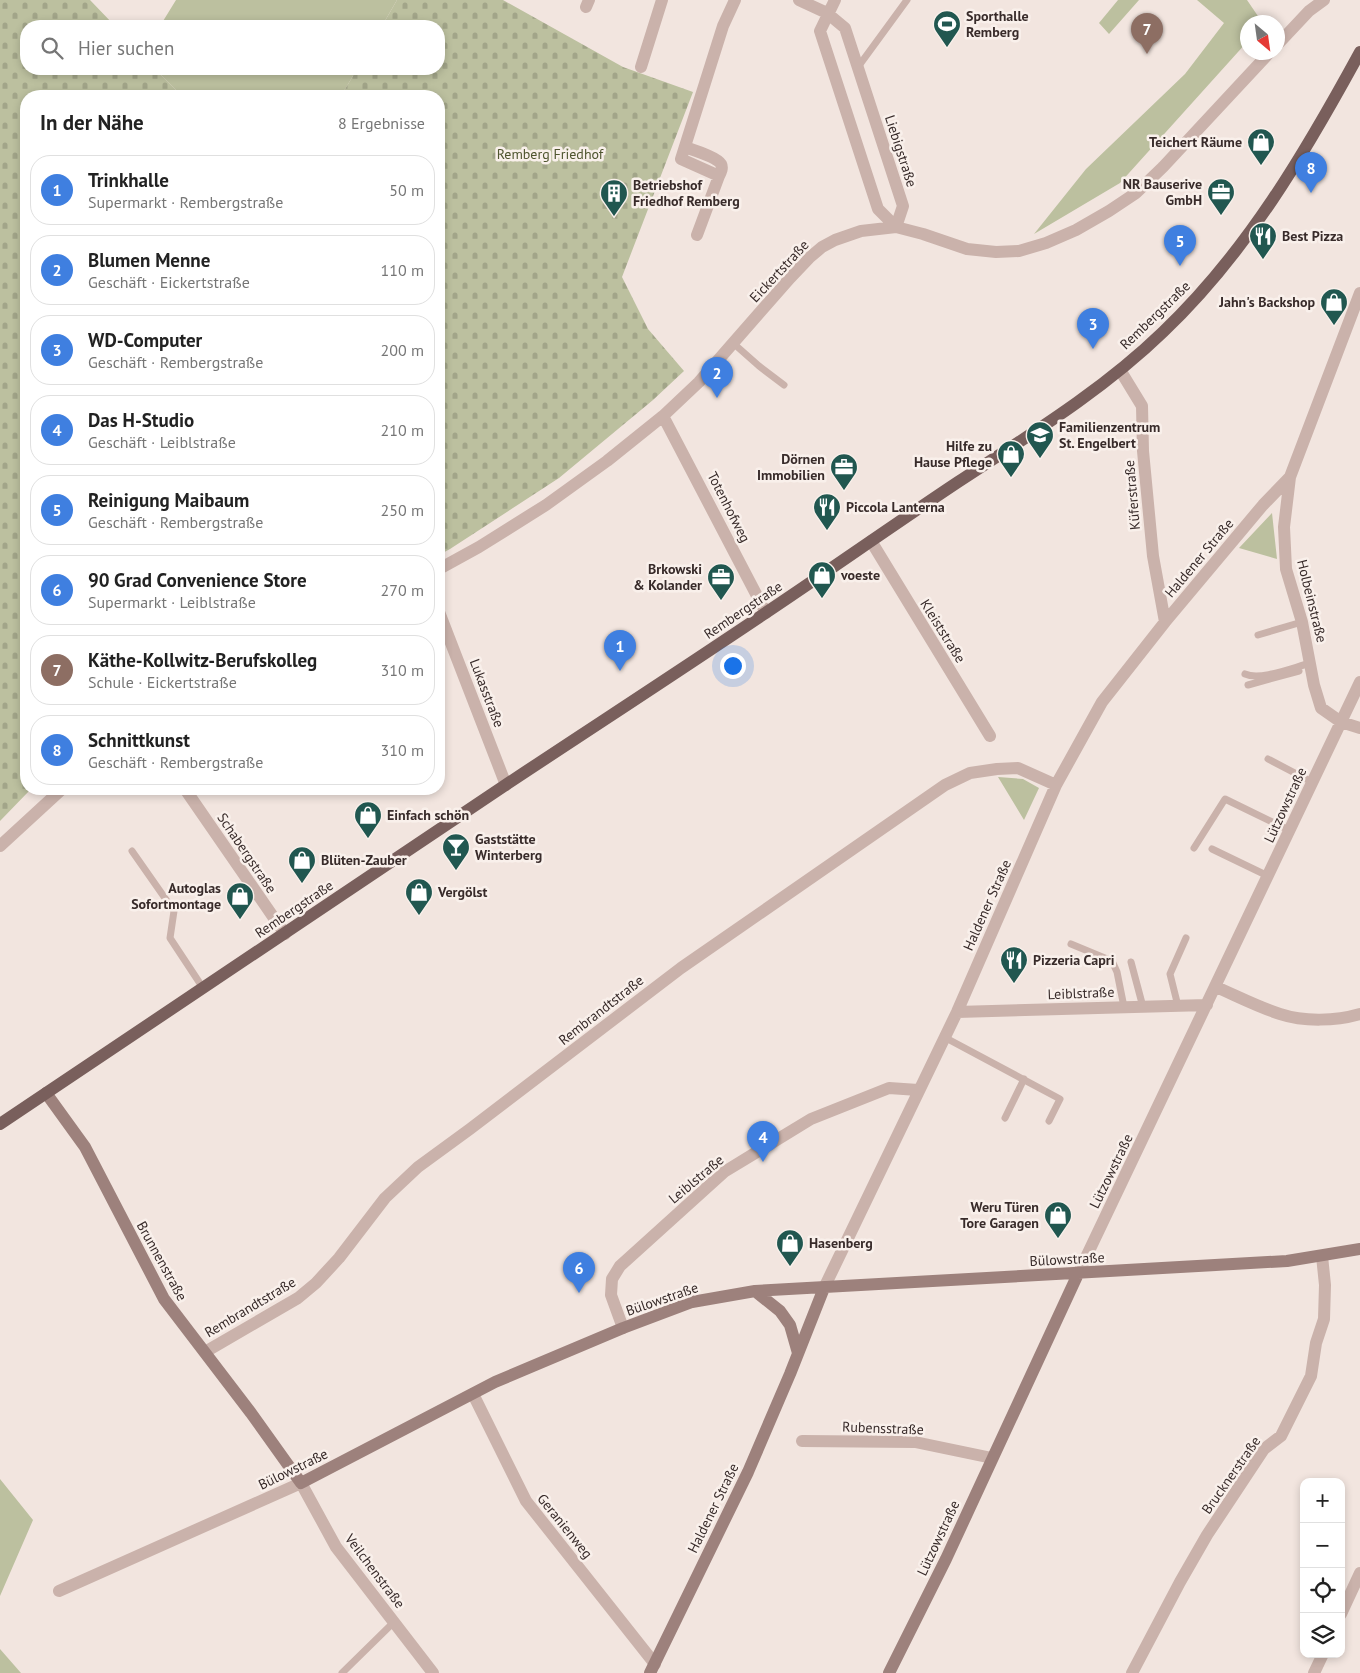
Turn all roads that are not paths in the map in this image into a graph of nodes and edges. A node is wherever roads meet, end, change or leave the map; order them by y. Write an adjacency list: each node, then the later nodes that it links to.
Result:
1 (662, 0): 11 (street)
2 (735, 0): 14 (street)
3 (799, 0): 7 (street, Liebigstraße)
4 (835, 0): 7 (street)
5 (907, 0): 12 (lane)
6 (1324, 0): 8 (street)
7 (827, 13): 12 (street, Liebigstraße); 13 (street)
8 (1285, 37)
9 (1360, 52): 17 (main road, Rembergstraße)
10 (1263, 60): 13 (street, Eickertstraße)
11 (641, 66)
12 (858, 67): 13 (street, Liebigstraße)
13 (896, 227): 16 (street, Eickertstraße)
14 (697, 235)
15 (1360, 293): 20 (street, Haldener Straße)
16 (733, 344): 18 (lane); 19 (street, Eickertstraße)
17 (1120, 370): 23 (main road, Rembergstraße); 26 (street, Küferstraße)
18 (784, 385)
19 (663, 416): 24 (street, Eickertstraße); 25 (street, Totenhofweg)
20 (1290, 477): 21 (street, Haldener Straße); 22 (street, Holbeinstraße)
21 (1263, 505): 22 (street); 26 (street, Haldener Straße)
22 (1285, 509): 27 (street, Holbeinstraße)
23 (871, 542): 25 (main road, Rembergstraße); 36 (street, Kleiststraße)
24 (445, 566)
25 (766, 613): 39 (main road, Rembergstraße)
26 (1165, 622): 40 (street, Haldener Straße)
27 (1302, 622): 29 (lane); 30 (street, Holbeinstraße)
28 (445, 627): 39 (street, Lukasstraße)
29 (1258, 635)
30 (1311, 665): 31 (lane); 33 (lane); 34 (street, Holbeinstraße)
31 (1245, 674)
32 (1360, 682): 34 (street, Lützowstraße)
33 (1248, 685)
34 (1341, 722): 35 (street, Holbeinstraße); 38 (street, Lützowstraße)
35 (1360, 728)
36 (990, 736)
37 (1268, 759): 38 (lane)
38 (1312, 782): 43 (street, Lützowstraße)
39 (506, 784): 49 (main road, Rembergstraße)
40 (1056, 785): 59 (street, Haldener Straße); 74 (street, Rembrandtstraße)
41 (55, 795): 44 (street)
42 (189, 795): 49 (street, Schabergstraße)
43 (1289, 830): 45 (lane); 48 (street, Lützowstraße)
44 (0, 846)
45 (1194, 848)
46 (1212, 849): 48 (lane)
47 (132, 851): 54 (lane)
48 (1268, 876): 53 (street, Lützowstraße)
49 (285, 934): 54 (main road, Rembergstraße)
50 (1186, 938): 56 (lane)
51 (1070, 944): 57 (lane)
52 (1131, 962): 58 (lane)
53 (1216, 987): 55 (street, Lützowstraße); 60 (street)
54 (203, 988): 64 (main road, Rembergstraße)
55 (1207, 1005): 56 (street, Leiblstraße); 70 (street, Lützowstraße)
56 (1178, 1006): 58 (street, Leiblstraße)
57 (1124, 1007): 58 (street, Leiblstraße); 59 (street, Leiblstraße)
58 (1143, 1007)
59 (956, 1012): 61 (street, Haldener Straße)
60 (1360, 1014)
61 (944, 1036): 62 (lane); 63 (street, Haldener Straße)
62 (1024, 1079): 65 (lane); 66 (lane)
63 (918, 1090): 71 (street, Haldener Straße); 73 (street, Leiblstraße)
64 (46, 1093): 67 (main road, Rembergstraße); 74 (street, Brunnenstraße)
65 (1005, 1118)
66 (1049, 1121)
67 (0, 1124)
68 (1360, 1249): 69 (street, Bülowstraße)
69 (1322, 1256): 70 (street, Bülowstraße); 89 (street, Brucknerstraße)
70 (1078, 1274): 71 (street, Bülowstraße); 78 (street, Lützowstraße)
71 (824, 1288): 72 (street, Bülowstraße); 75 (street, Haldener Straße)
72 (755, 1291): 73 (street, Bülowstraße); 75 (street)
73 (623, 1328): 76 (street, Bülowstraße)
74 (205, 1352): 79 (street, Brunnenstraße)
75 (798, 1353): 85 (street, Haldener Straße)
76 (473, 1394): 79 (street, Bülowstraße); 85 (street, Geranienweg)
77 (802, 1441): 78 (street, Rubensstraße)
78 (992, 1458): 88 (street, Lützowstraße)
79 (300, 1483): 81 (street, Bülowstraße); 83 (street, Veilchenstraße)
80 (1360, 1573): 82 (street)
81 (59, 1591)
82 (1341, 1613)
83 (394, 1622): 86 (lane); 87 (street, Veilchenstraße)
84 (1321, 1658): 90 (street)
85 (653, 1668)
86 (342, 1673)
87 (433, 1673)
88 (889, 1673)
89 (1132, 1673)
90 (1314, 1673)

